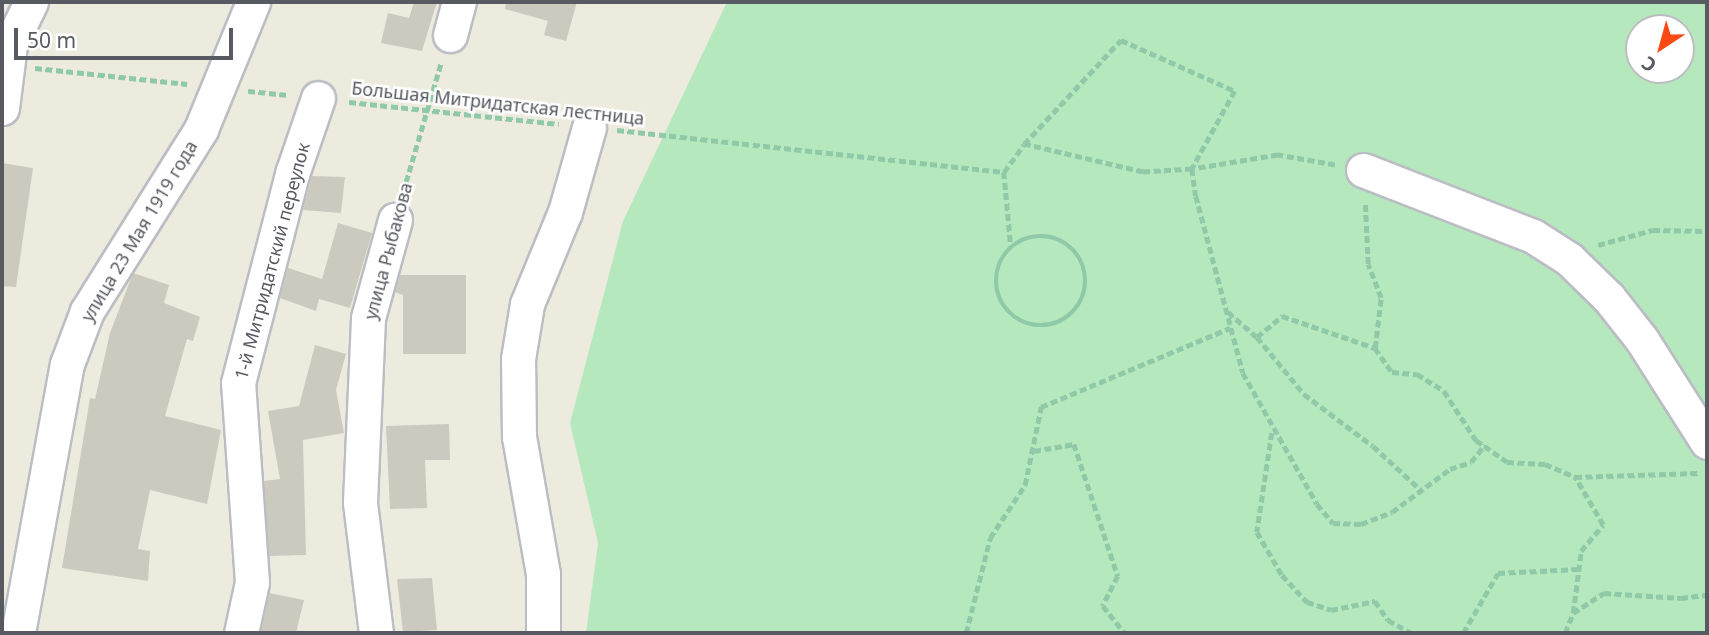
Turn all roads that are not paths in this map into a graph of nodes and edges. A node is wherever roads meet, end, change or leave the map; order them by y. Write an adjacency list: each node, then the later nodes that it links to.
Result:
1 (31, 2): 5 (street)
2 (253, 2): 12 (street, улица 23 Мая 1919 года)
3 (460, 2): 4 (street)
4 (450, 35)
5 (4, 64): 7 (street)
6 (318, 98): 13 (street, 1-й Митридатский переулок)
7 (2, 108)
8 (589, 127): 15 (street)
9 (1363, 170): 11 (street)
10 (395, 220): 14 (street, улица Рыбакова)
11 (1707, 442)
12 (18, 633)
13 (241, 633)
14 (376, 633)
15 (543, 633)

